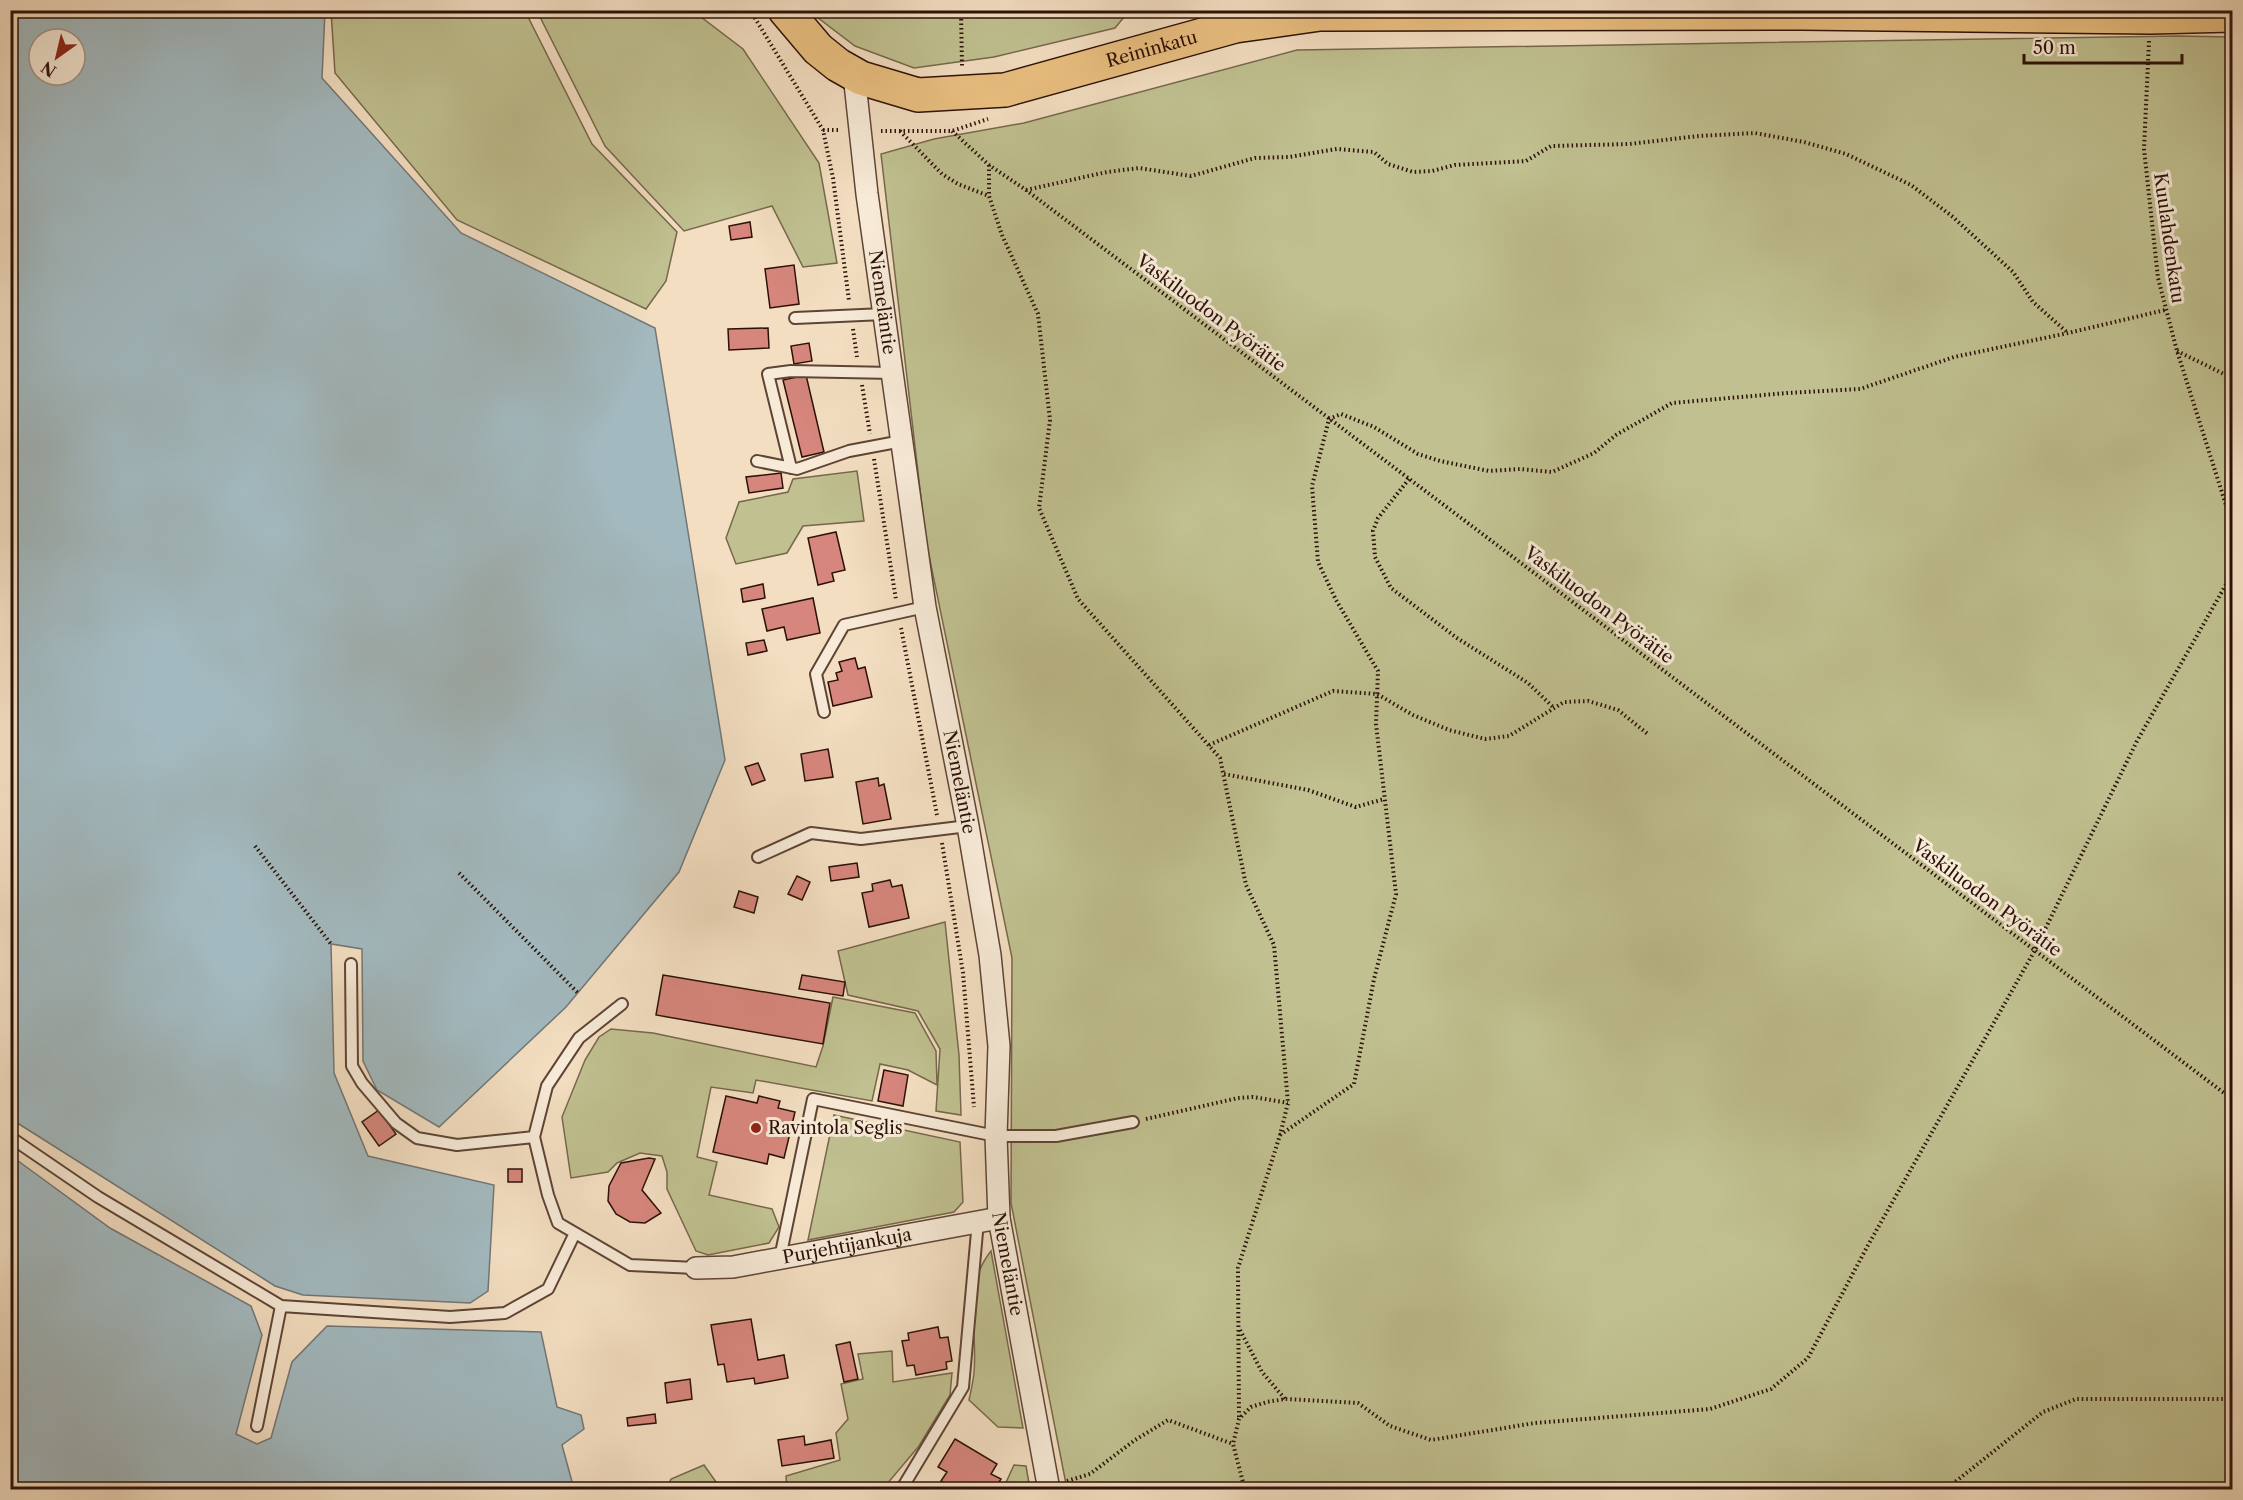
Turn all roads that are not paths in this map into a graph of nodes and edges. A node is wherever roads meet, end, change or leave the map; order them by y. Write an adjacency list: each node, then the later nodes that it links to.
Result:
1 (785, 10): 3 (main road, Reininkatu)
2 (2232, 15): 3 (main road, Reininkatu)
3 (854, 74): 4 (street, Niemeläntie)
4 (885, 314): 5 (lane); 6 (street, Niemeläntie)
5 (795, 318)
6 (893, 372): 7 (street, Niemeläntie); 9 (lane)
7 (902, 441): 9 (lane); 10 (street, Niemeläntie)
8 (758, 461): 9 (lane)
9 (791, 468)
10 (925, 607): 11 (lane); 12 (street, Niemeläntie)
11 (824, 712)
12 (968, 826): 13 (lane); 17 (street, Niemeläntie)
13 (758, 857)
14 (351, 964): 19 (lane)
15 (622, 1004): 19 (lane)
16 (1133, 1122): 17 (lane)
17 (986, 1134): 20 (street, Niemeläntie); 23 (lane)
18 (10, 1137): 25 (lane)
19 (534, 1137): 22 (lane)
20 (999, 1218): 21 (street, Purjehtijankuja); 27 (street, Niemeläntie)
21 (978, 1221): 23 (street, Purjehtijankuja); 28 (lane)
22 (575, 1233): 24 (lane); 25 (lane)
23 (780, 1258): 24 (street, Purjehtijankuja)
24 (696, 1268)
25 (281, 1306): 26 (lane)
26 (257, 1426)
27 (1048, 1488)
28 (901, 1490)

